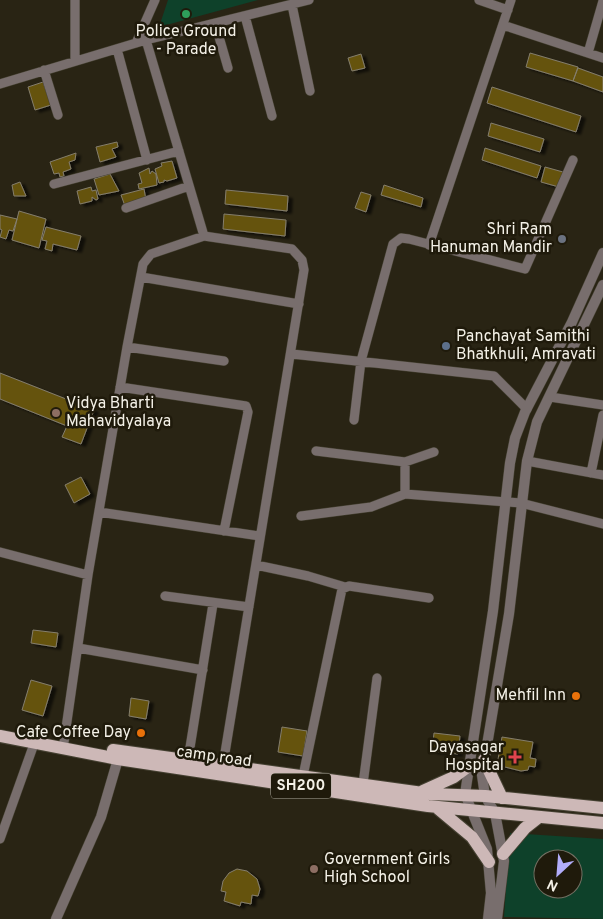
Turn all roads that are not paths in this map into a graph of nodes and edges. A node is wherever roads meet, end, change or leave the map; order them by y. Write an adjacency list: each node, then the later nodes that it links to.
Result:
1 (75, 0): 17 (street)
2 (155, 0): 13 (street)
3 (309, 0): 7 (street)
4 (479, 0): 8 (street)
5 (512, 0): 8 (street)
6 (603, 1): 15 (street)
7 (292, 5): 9 (street); 21 (street)
8 (508, 10): 11 (street)
9 (245, 16): 10 (street); 23 (street)
10 (215, 24): 12 (street); 18 (street)
11 (503, 25): 15 (street); 31 (street)
12 (146, 40): 13 (street); 24 (street)
13 (136, 43): 14 (street)
14 (117, 49): 17 (street); 25 (street)
15 (588, 53): 16 (street)
16 (603, 58)
17 (76, 60): 19 (street)
18 (228, 68)
19 (44, 70): 20 (street); 22 (street)
20 (0, 84)
21 (310, 91)
22 (58, 115)
23 (272, 116)
24 (179, 151): 25 (street); 28 (street)
25 (147, 160): 27 (street)
26 (572, 160): 31 (street)
27 (54, 184)
28 (189, 186): 29 (street); 30 (street)
29 (126, 208)
30 (204, 236): 33 (street); 35 (street)
31 (429, 245): 39 (street)
32 (603, 253): 43 (street)
33 (141, 277): 35 (street); 36 (street)
34 (603, 285): 41 (street)
35 (299, 304): 37 (street)
36 (127, 347): 38 (street); 40 (street)
37 (292, 354): 39 (street); 59 (street)
38 (224, 360)
39 (361, 361): 43 (street); 45 (street)
40 (120, 387): 55 (street); 58 (street)
41 (550, 397): 42 (street); 48 (street)
42 (603, 405)
43 (526, 409): 53 (street)
44 (603, 415): 50 (street)
45 (354, 420)
46 (316, 452): 49 (street)
47 (434, 452): 49 (street)
48 (528, 461): 50 (street); 54 (street)
49 (405, 462): 52 (street)
50 (591, 473): 51 (street)
51 (603, 475)
52 (405, 494): 53 (street); 56 (street)
53 (504, 502): 54 (street); 79 (street)
54 (521, 503): 57 (street); 77 (street)
55 (99, 512): 58 (street); 62 (street)
56 (301, 516)
57 (603, 524)
58 (224, 531): 59 (street)
59 (259, 536): 61 (street)
60 (0, 552): 62 (street)
61 (256, 565): 63 (street); 67 (street)
62 (88, 575): 68 (street)
63 (344, 588): 65 (street); 80 (street)
64 (165, 596): 66 (street)
65 (429, 598)
66 (213, 604): 67 (street); 69 (street)
67 (249, 607): 78 (street)
68 (78, 648): 69 (street); 74 (street)
69 (203, 670): 76 (street)
70 (378, 678): 81 (street)
71 (0, 728): 74 (main road, camp road / SH200)
72 (0, 736): 73 (main road, camp road / SH200)
73 (34, 744): 74 (main road, camp road / SH200); 92 (street)
74 (64, 745): 75 (main road, camp road / SH200); 76 (main road, camp road / SH200)
75 (118, 759): 86 (main road, camp road / SH200); 95 (street)
76 (188, 760): 78 (main road, camp road / SH200)
77 (484, 760): 84 (street); 85 (main road)
78 (223, 765): 80 (main road, camp road / SH200)
79 (469, 766): 82 (main road); 83 (street)
80 (302, 776): 81 (main road, camp road / SH200)
81 (363, 784): 82 (main road, camp road / SH200)
82 (420, 792): 83 (main road, camp road / SH200)
83 (465, 794): 84 (main road, camp road / SH200); 88 (street)
84 (485, 796): 85 (main road, camp road / SH200); 89 (street)
85 (502, 798): 87 (main road, camp road / SH200)
86 (436, 807): 88 (main road, camp road / SH200); 94 (main road)
87 (603, 808)
88 (472, 810): 89 (main road, camp road / SH200); 94 (street)
89 (496, 813): 90 (main road, camp road / SH200); 93 (street)
90 (539, 817): 91 (main road, camp road / SH200); 93 (main road)
91 (603, 823)
92 (0, 839)
93 (502, 854): 97 (street)
94 (489, 862): 96 (street)
95 (56, 919)
96 (488, 919)
97 (497, 919)

